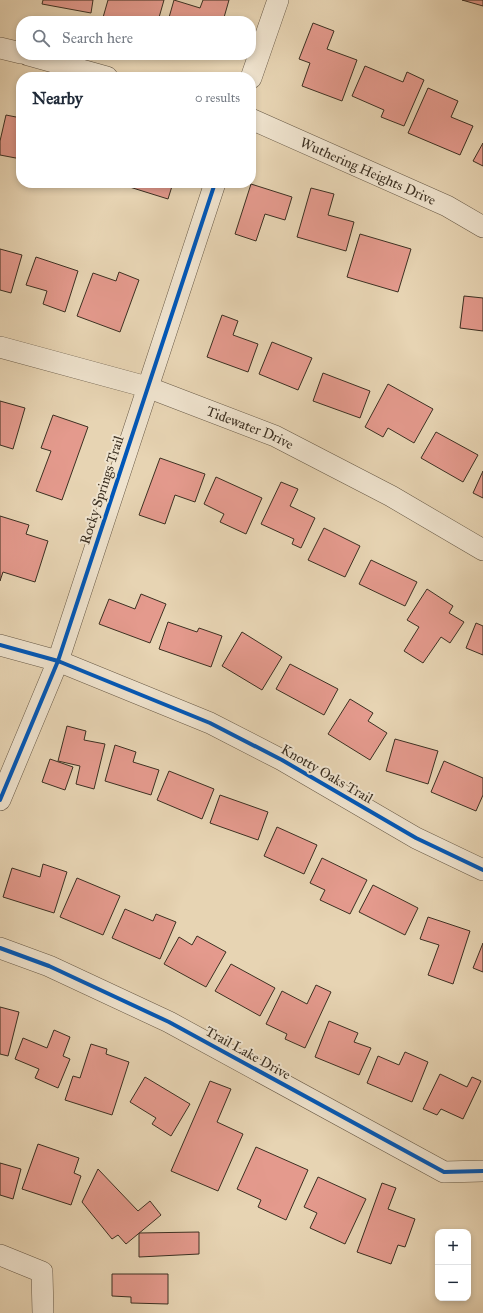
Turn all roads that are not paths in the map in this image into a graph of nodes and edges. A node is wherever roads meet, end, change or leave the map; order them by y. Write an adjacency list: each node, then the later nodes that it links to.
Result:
1 (278, 0): 6 (street)
2 (0, 48): 3 (street)
3 (16, 52)
4 (46, 60): 5 (street)
5 (89, 72)
6 (253, 72)
7 (256, 121): 9 (street, Wuthering Heights Drive)
8 (213, 188): 11 (street, Rocky Springs Trail)
9 (483, 227)
10 (0, 347): 11 (street, Tidewater Drive)
11 (147, 387): 12 (street, Tidewater Drive); 14 (street, Rocky Springs Trail)
12 (483, 550)
13 (0, 644): 14 (street, Knotty Oaks Trail)
14 (58, 661): 15 (street, Rocky Springs Trail); 16 (street, Knotty Oaks Trail)
15 (0, 800)
16 (483, 870)
17 (0, 948): 18 (street, Trail Lake Drive)
18 (483, 1171)
19 (0, 1255): 20 (street)
20 (43, 1313)

